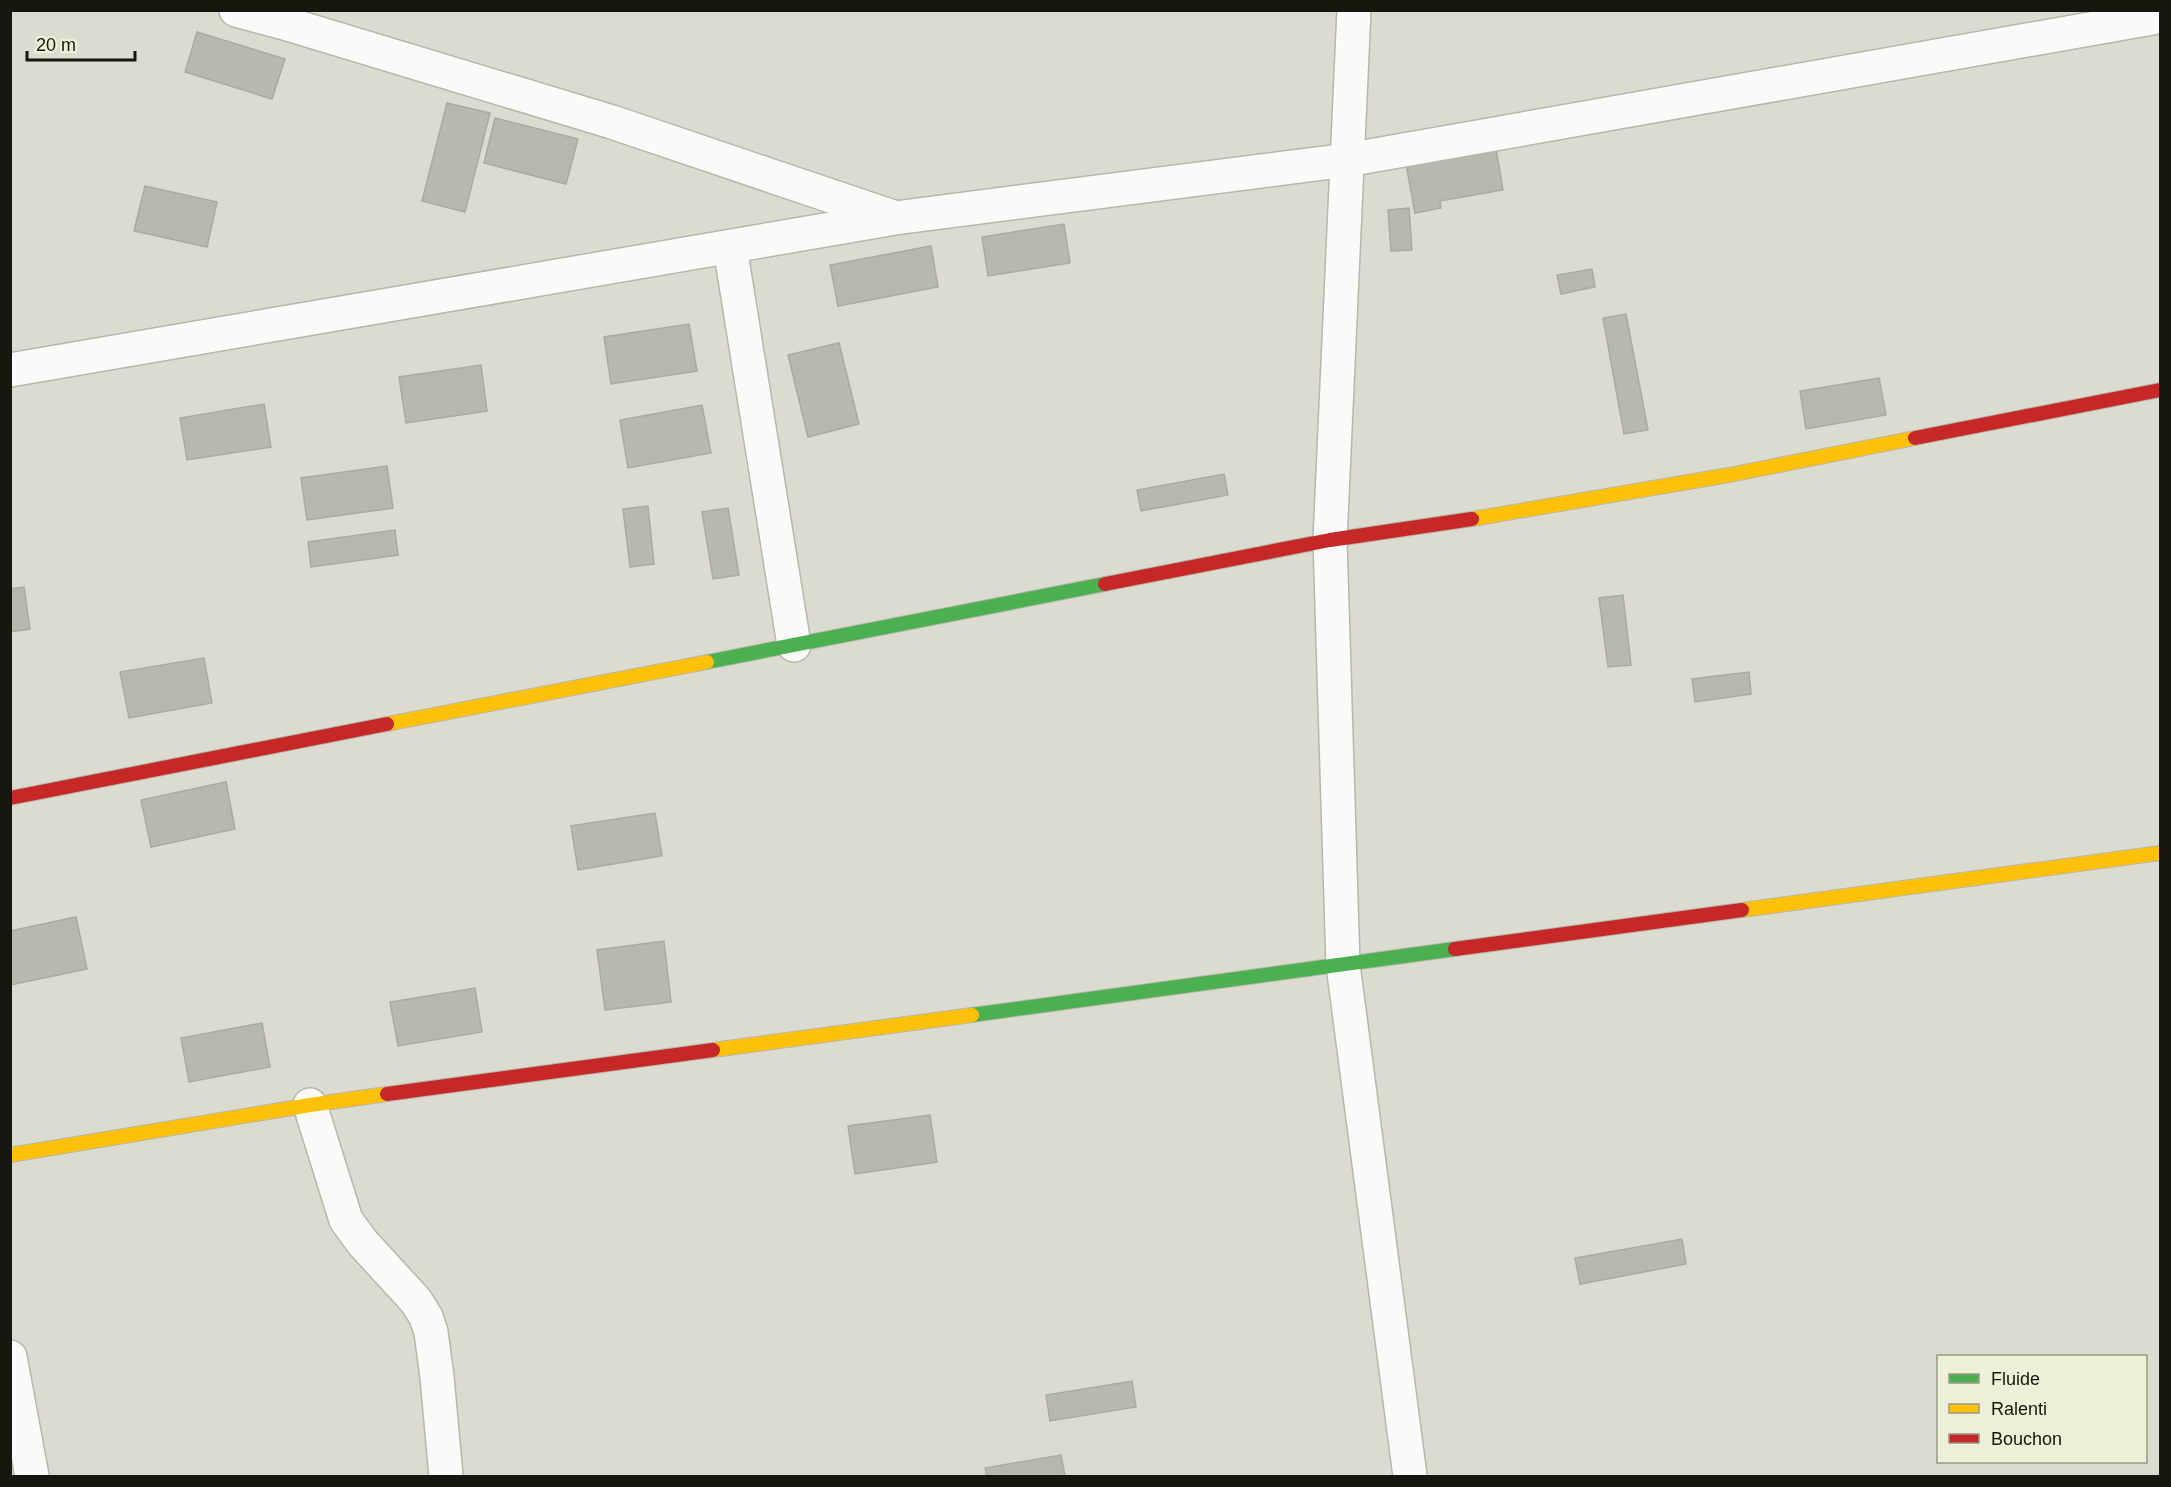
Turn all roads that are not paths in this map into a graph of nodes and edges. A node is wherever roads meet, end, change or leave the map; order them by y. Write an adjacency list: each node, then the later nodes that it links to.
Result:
1 (236, 10): 5 (street)
2 (1354, 10): 4 (street)
3 (2152, 18): 4 (street)
4 (1347, 160): 5 (street); 9 (street)
5 (895, 218): 6 (street)
6 (730, 247): 7 (street); 10 (street)
7 (10, 370)
8 (2160, 390): 9 (street)
9 (1330, 540): 10 (street); 13 (street)
10 (794, 645): 11 (street)
11 (10, 798)
12 (2160, 852): 13 (street)
13 (1343, 965): 14 (street); 19 (street)
14 (310, 1105): 15 (street); 18 (street)
15 (10, 1155)
16 (10, 1357): 17 (street)
17 (32, 1476)
18 (446, 1476)
19 (1410, 1476)

